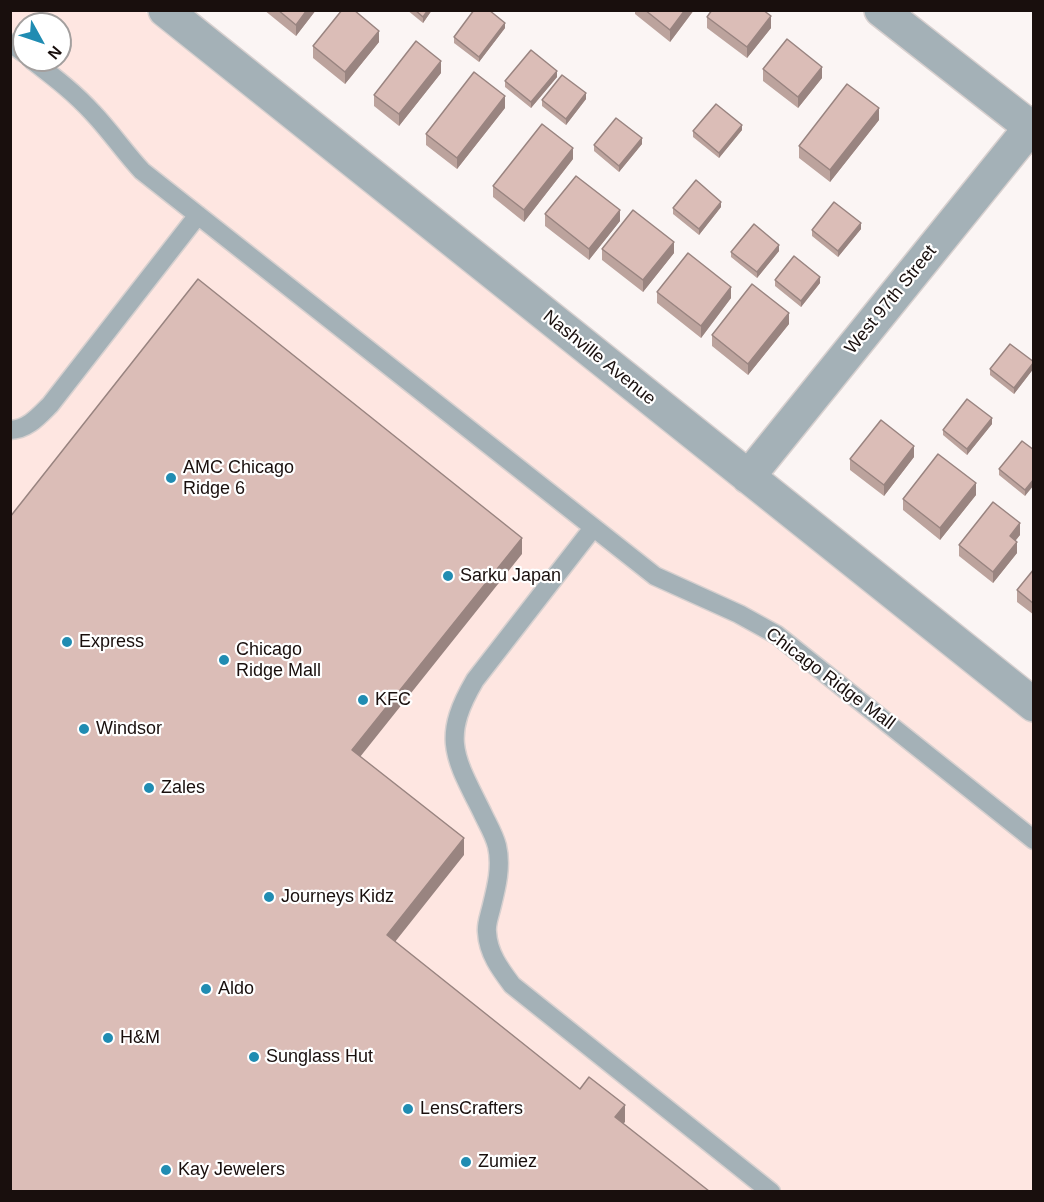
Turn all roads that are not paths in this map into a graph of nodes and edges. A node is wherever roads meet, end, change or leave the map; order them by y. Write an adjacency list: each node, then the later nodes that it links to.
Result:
1 (165, 10): 7 (street, Nashville Avenue)
2 (881, 10): 4 (street)
3 (47, 72): 5 (lane, Chicago Ridge Mall)
4 (1032, 127): 7 (street, West 97th Street)
5 (198, 215): 6 (lane); 8 (lane, Chicago Ridge Mall)
6 (10, 430)
7 (748, 477): 9 (street, Nashville Avenue)
8 (593, 528): 10 (lane, Chicago Ridge Mall); 11 (lane)
9 (1034, 705)
10 (1034, 840)
11 (771, 1191)

